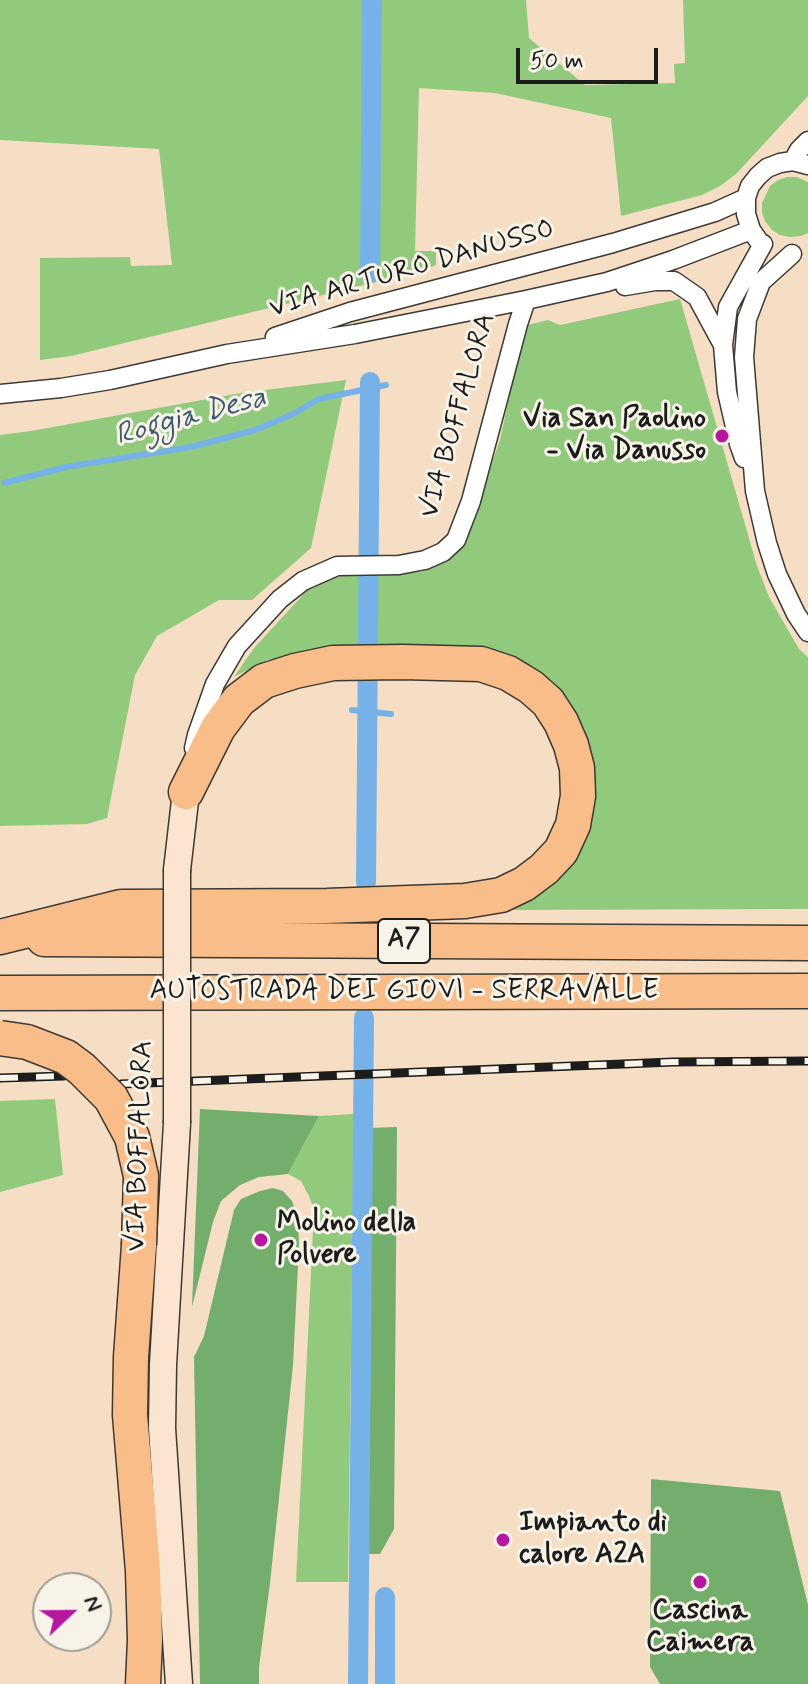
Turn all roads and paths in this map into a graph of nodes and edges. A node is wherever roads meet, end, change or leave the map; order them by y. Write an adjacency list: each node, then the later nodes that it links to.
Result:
1 (808, 141): 2 (street)
2 (800, 163): 3 (street)
3 (746, 198): 4 (street); 5 (street, VIA ARTURO DANUSSO)
4 (757, 237): 6 (street); 7 (street, VIA ARTURO DANUSSO); 9 (street)
5 (613, 243): 7 (street); 10 (street, VIA ARTURO DANUSSO)
6 (804, 251): 12 (street)
7 (607, 282): 8 (street, VIA ARTURO DANUSSO); 9 (street)
8 (526, 300): 10 (street, VIA ARTURO DANUSSO); 14 (street, VIA BOFFALORA)
9 (723, 345): 12 (street)
10 (227, 354): 11 (street, VIA ARTURO DANUSSO)
11 (0, 394)
12 (756, 485): 13 (street)
13 (808, 632)
14 (186, 792): 15 (highway); 21 (street, VIA BOFFALORA, bridge)
15 (0, 938): 16 (highway, AUTOSTRADA DEI GIOVI - SERRAVALLE / A7)
16 (808, 943)
17 (808, 991): 18 (highway, AUTOSTRADA DEI GIOVI - SERRAVALLE / A7)
18 (0, 993)
19 (0, 1038): 20 (highway, bridge)
20 (143, 1684)
21 (179, 1684)

